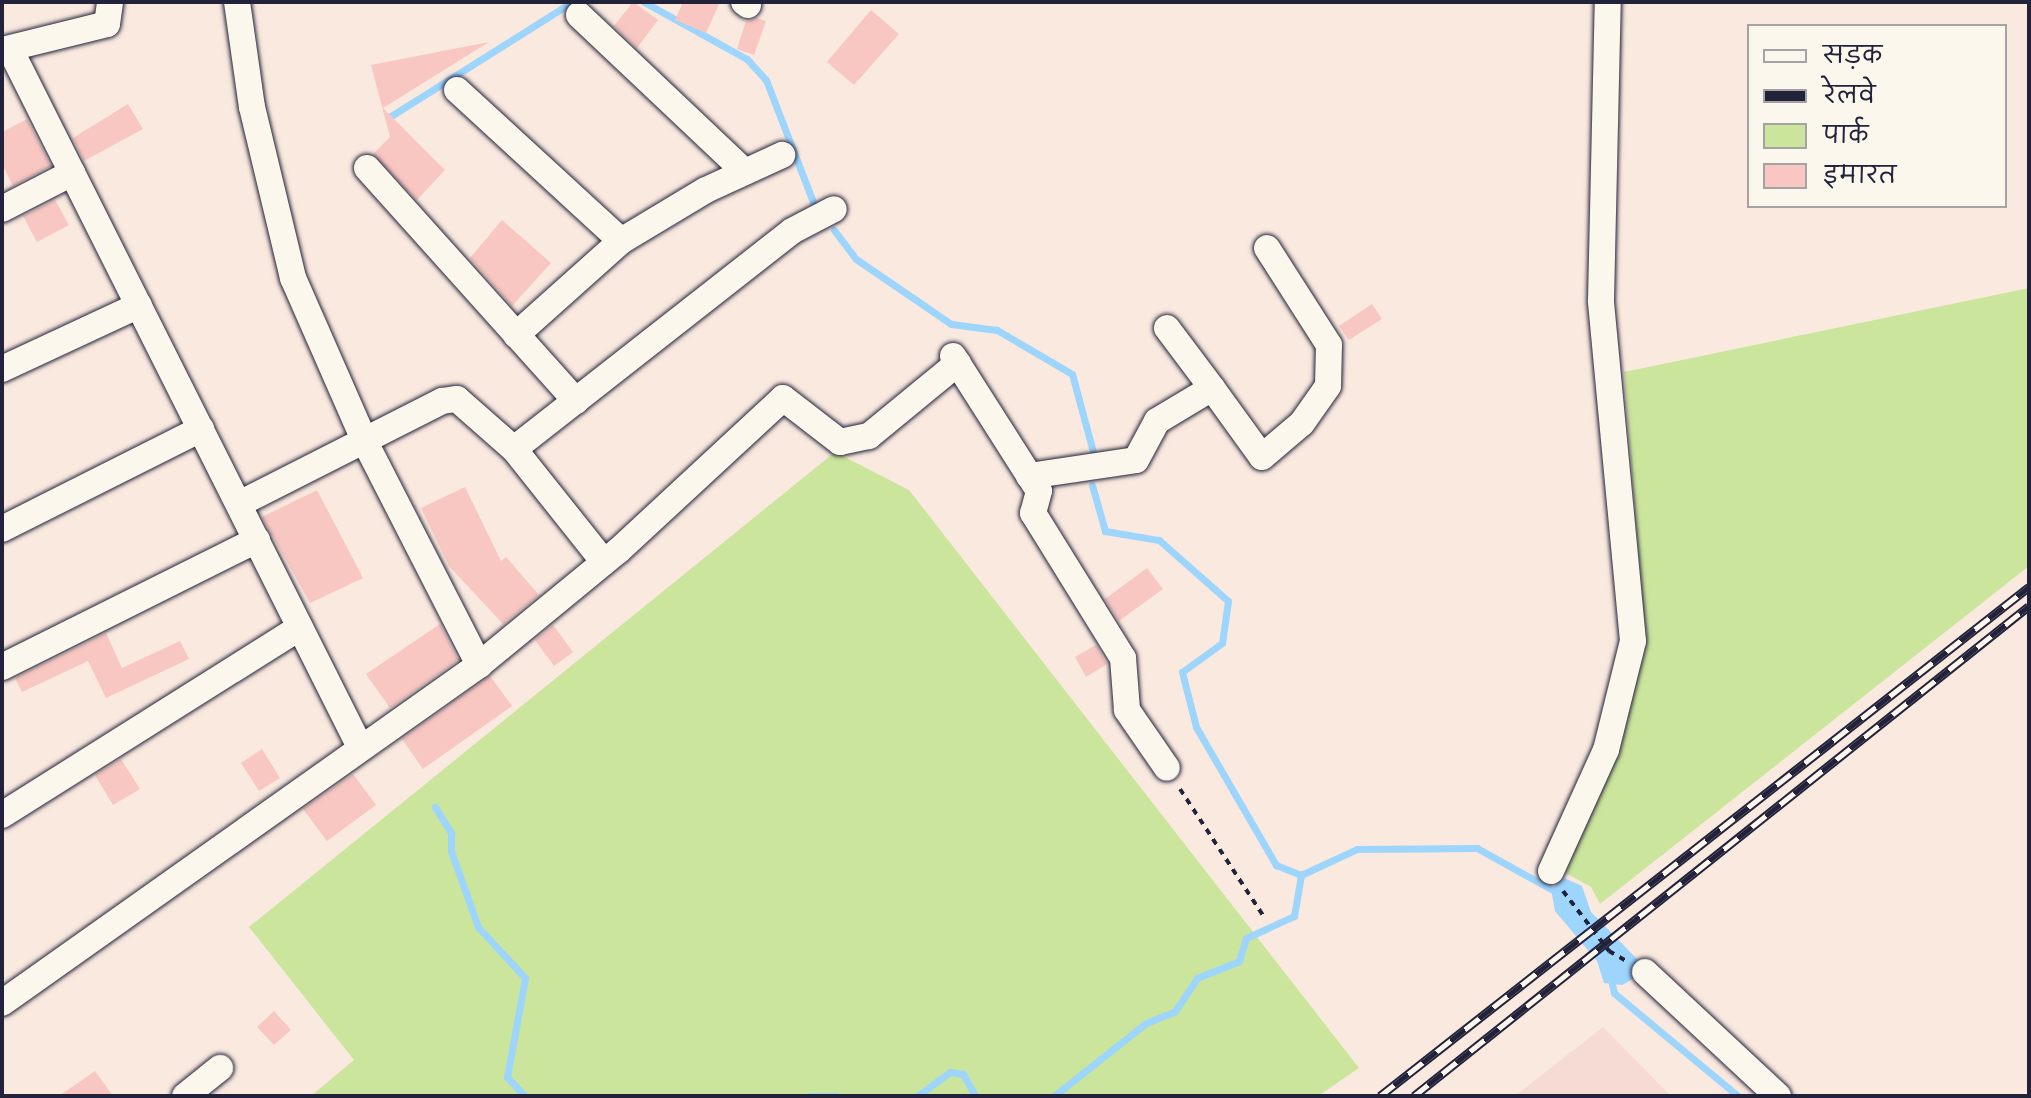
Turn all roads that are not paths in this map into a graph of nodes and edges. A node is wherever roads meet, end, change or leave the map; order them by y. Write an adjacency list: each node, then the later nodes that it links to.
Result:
1 (110, 2): 5 (street)
2 (237, 2): 22 (street)
3 (1608, 2): 35 (street)
4 (579, 15): 9 (street)
5 (6, 50): 10 (street)
6 (457, 90): 13 (street)
7 (782, 155): 9 (street)
8 (367, 168): 17 (street)
9 (745, 172): 13 (street)
10 (72, 173): 11 (street); 15 (street)
11 (2, 209)
12 (834, 209): 20 (street)
13 (621, 241): 17 (street)
14 (1267, 248): 19 (street)
15 (139, 305): 18 (street); 21 (street)
16 (1167, 328): 19 (street)
17 (516, 335): 20 (street)
18 (2, 369)
19 (1212, 388): 24 (street)
20 (576, 401): 23 (street)
21 (201, 429): 25 (street); 26 (street)
22 (364, 440): 23 (street); 25 (street); 30 (street)
23 (514, 449): 28 (street)
24 (1029, 476): 28 (street); 33 (street)
25 (239, 504): 27 (street)
26 (2, 529)
27 (257, 540): 29 (street); 31 (street)
28 (604, 562): 30 (street)
29 (300, 627): 32 (street); 34 (street)
30 (479, 665): 32 (street)
31 (2, 667)
32 (360, 747): 37 (street)
33 (1167, 768)
34 (2, 815)
35 (1551, 871)
36 (1645, 972): 40 (street)
37 (2, 1003)
38 (217, 1081): 39 (street)
39 (185, 1096)
40 (1778, 1096)

